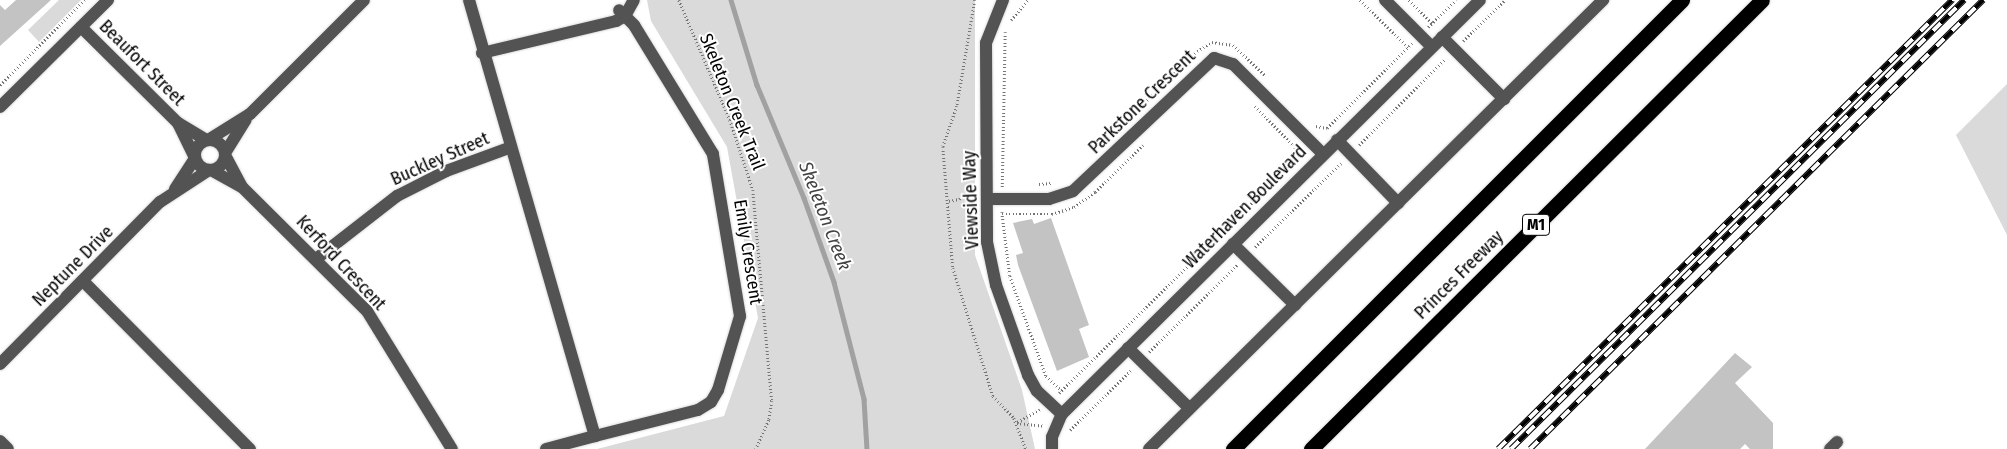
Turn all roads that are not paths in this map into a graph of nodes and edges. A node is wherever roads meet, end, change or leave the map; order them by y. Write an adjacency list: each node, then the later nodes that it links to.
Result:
1 (108, 0): 12 (street)
2 (364, 0): 18 (street)
3 (469, 0): 15 (street)
4 (634, 0): 11 (street)
5 (1003, 0): 29 (street, Viewside Way)
6 (1385, 0): 14 (street)
7 (1480, 0): 13 (street, Waterhaven Boulevard)
8 (1603, 0): 16 (street)
9 (1682, 0): 47 (highway, Princes Freeway)
10 (1762, 0): 48 (highway, Princes Freeway / M1)
11 (623, 9): 15 (street); 39 (street, Emily Crescent)
12 (82, 27): 17 (street); 19 (street, Beaufort Street)
13 (1442, 37): 14 (street, Waterhaven Boulevard); 16 (street)
14 (1432, 47): 21 (street, Waterhaven Boulevard)
15 (482, 53): 22 (street)
16 (1504, 99): 30 (street)
17 (0, 107)
18 (250, 114): 20 (street); 23 (street)
19 (178, 123): 20 (street, Beaufort Street); 25 (street, Beaufort Street)
20 (207, 140): 23 (street); 25 (street)
21 (1337, 140): 24 (street, Waterhaven Boulevard); 30 (street)
22 (509, 148): 32 (street, Buckley Street); 39 (street)
23 (225, 154): 26 (street); 27 (street, Kerford Crescent)
24 (1323, 154): 29 (street, Parkstone Crescent); 31 (street, Waterhaven Boulevard)
25 (194, 158): 26 (street); 28 (street, Neptune Drive)
26 (210, 170): 27 (street, Kerford Crescent); 28 (street, Neptune Drive)
27 (242, 186): 32 (street, Kerford Crescent)
28 (172, 193): 33 (street, Neptune Drive)
29 (987, 198): 38 (street, Viewside Way)
30 (1398, 202): 34 (street)
31 (1233, 244): 34 (street); 35 (street, Waterhaven Boulevard)
32 (316, 259): 43 (street, Kerford Crescent)
33 (83, 281): 36 (street, Neptune Drive); 42 (street)
34 (1294, 305): 37 (street)
35 (1128, 348): 37 (street); 38 (street, Waterhaven Boulevard)
36 (0, 364)
37 (1189, 408): 46 (street)
38 (1062, 414): 45 (street, Waterhaven Boulevard)
39 (595, 436): 44 (street, Emily Crescent)
40 (0, 441): 41 (street)
41 (8, 449)
42 (250, 449)
43 (452, 449)
44 (546, 449)
45 (1052, 449)
46 (1149, 449)
47 (1233, 449)
48 (1311, 449)

